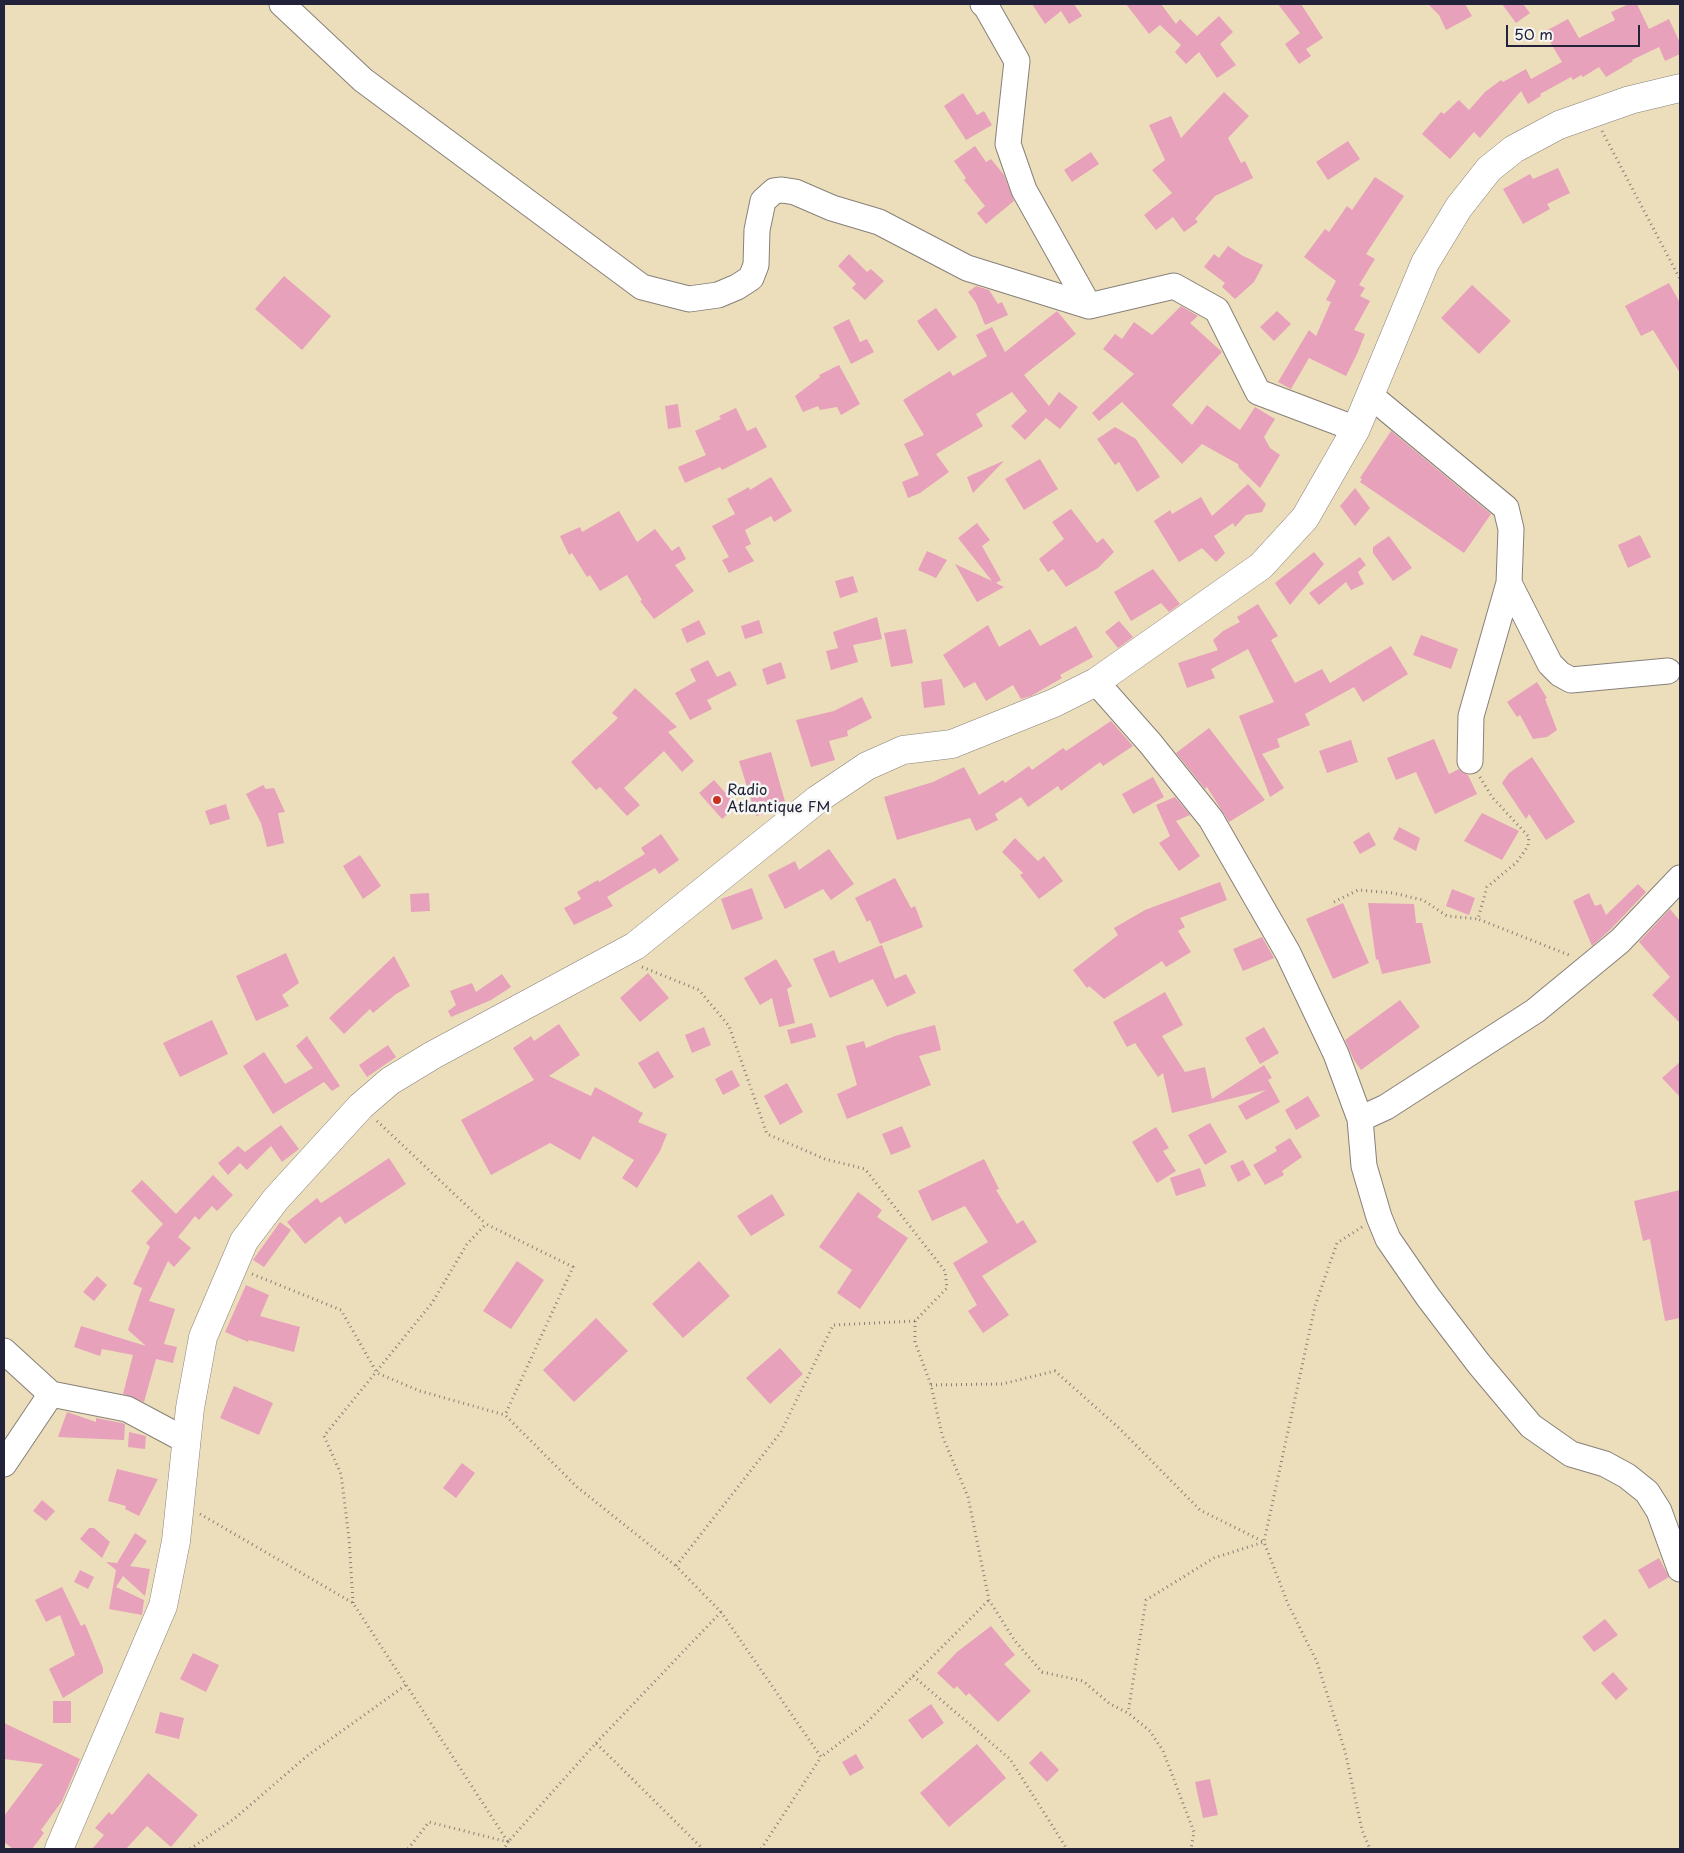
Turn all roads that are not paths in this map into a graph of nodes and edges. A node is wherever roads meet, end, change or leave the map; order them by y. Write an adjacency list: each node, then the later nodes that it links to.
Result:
1 (282, 4): 4 (street)
2 (983, 4): 4 (street)
3 (1680, 88): 5 (main road)
4 (1089, 306): 6 (street)
5 (1370, 396): 6 (main road); 7 (street)
6 (1356, 429): 9 (main road)
7 (1509, 583): 8 (street); 10 (street)
8 (1668, 671)
9 (1096, 682): 12 (street); 15 (main road)
10 (1470, 761)
11 (1680, 878): 12 (street)
12 (1360, 1119): 17 (street)
13 (4, 1352): 14 (street)
14 (51, 1394): 15 (street); 16 (street)
15 (187, 1441): 18 (main road)
16 (4, 1464)
17 (1680, 1569)
18 (59, 1849)

